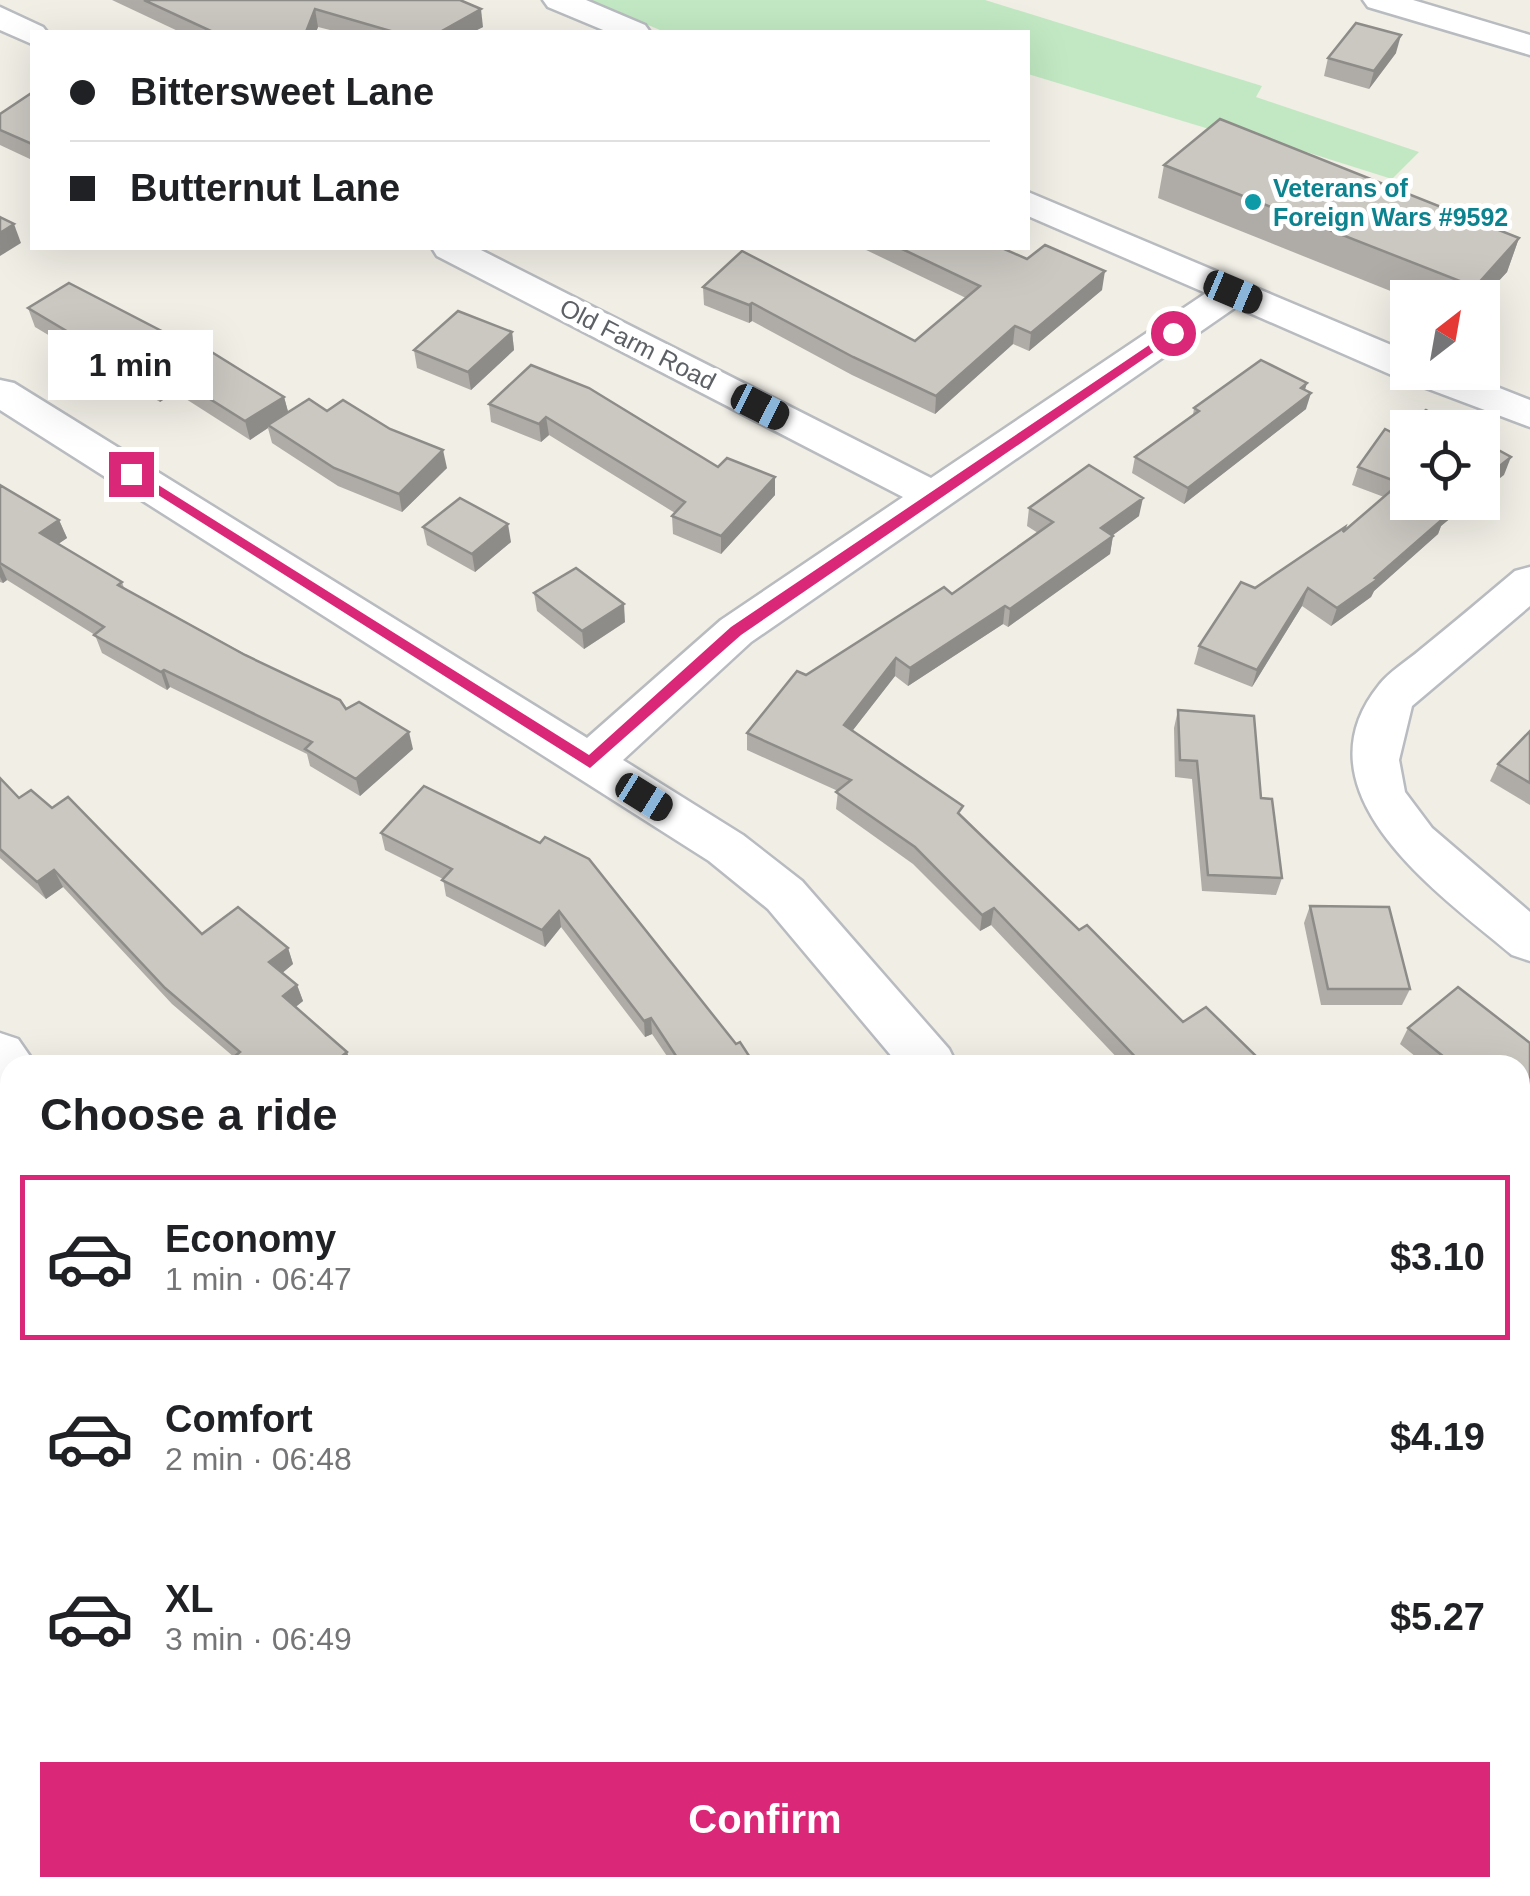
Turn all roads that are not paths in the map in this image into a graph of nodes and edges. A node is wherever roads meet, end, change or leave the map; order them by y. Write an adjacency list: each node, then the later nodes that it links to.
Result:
1 (559, 0): 5 (street)
2 (1379, 0): 3 (street)
3 (1446, 9): 7 (street)
4 (0, 17): 6 (street)
5 (629, 30)
6 (30, 33)
7 (1530, 45)
8 (1030, 204): 10 (street)
9 (454, 250): 15 (street, Old Farm Road)
10 (1233, 292): 11 (street); 15 (street)
11 (1390, 359)
12 (1468, 390): 14 (street)
13 (0, 392): 17 (street)
14 (1530, 414)
15 (933, 496): 17 (street)
16 (1530, 582): 18 (street)
17 (590, 763): 19 (street)
18 (1530, 941)
19 (921, 1055)

